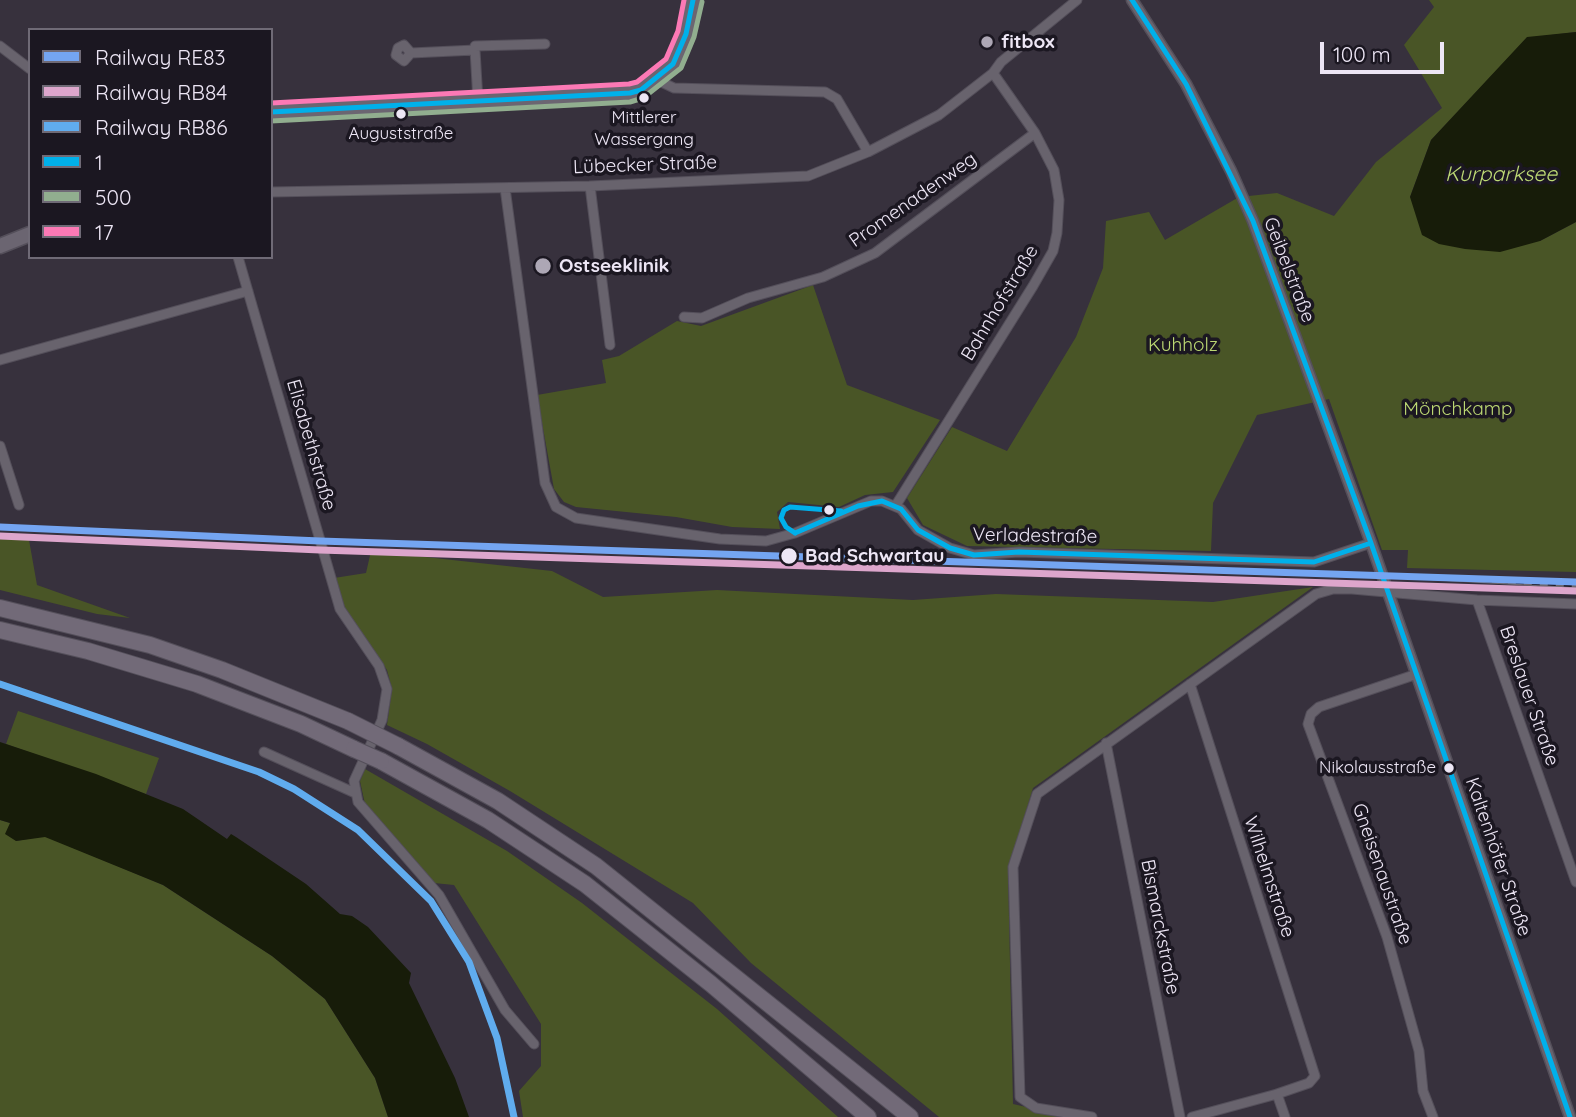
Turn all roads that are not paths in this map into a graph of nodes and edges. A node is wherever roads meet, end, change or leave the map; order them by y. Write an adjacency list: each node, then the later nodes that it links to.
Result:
1 (693, 0): 10 (main road)
2 (1077, 0): 9 (street, Lübecker Straße)
3 (1132, 0): 28 (street, Geibelstraße)
4 (545, 44): 6 (street)
5 (0, 46): 8 (street)
6 (475, 50): 7 (street); 11 (street)
7 (411, 53)
8 (28, 67)
9 (993, 73): 13 (street, Bahnhofstraße); 14 (street, Lübecker Straße)
10 (655, 79): 11 (main road); 14 (street)
11 (478, 101): 12 (main road)
12 (273, 112)
13 (1035, 133): 22 (street, Promenadenweg); 27 (street, Bahnhofstraße)
14 (868, 152): 15 (street, Lübecker Straße)
15 (590, 186): 16 (street, Lübecker Straße); 23 (street)
16 (505, 188): 17 (street, Lübecker Straße); 27 (street)
17 (273, 192)
18 (28, 235): 19 (main road)
19 (0, 246)
20 (239, 259): 21 (street, Elisabethstraße)
21 (248, 291): 24 (street); 39 (street, Elisabethstraße)
22 (684, 317)
23 (610, 345)
24 (0, 360)
25 (0, 446): 26 (street)
26 (19, 505)
27 (896, 505): 28 (street, Verladestraße)
28 (1371, 543): 29 (street, Geibelstraße)
29 (1380, 569): 30 (street, Kaltenhöfer Straße)
30 (1388, 593): 31 (street); 35 (street, Kaltenhöfer Straße); 36 (street)
31 (1477, 600): 32 (street); 40 (street, Breslauer Straße)
32 (1576, 604)
33 (0, 608): 41 (highway, bridge)
34 (0, 630): 44 (highway, bridge)
35 (1417, 674): 51 (street, Gneisenaustraße); 52 (street, Kaltenhöfer Straße)
36 (1190, 684): 37 (street); 43 (street, Wilhelmstraße)
37 (1106, 743): 47 (street); 48 (street, Bismarckstraße)
38 (264, 752): 39 (street)
39 (355, 793): 42 (street)
40 (1576, 882)
41 (794, 1026): 45 (highway); 46 (highway)
42 (534, 1044)
43 (1277, 1094): 49 (street); 50 (street)
44 (868, 1117)
45 (900, 1117)
46 (910, 1117)
47 (1092, 1117)
48 (1180, 1117)
49 (1192, 1117)
50 (1285, 1117)
51 (1433, 1117)
52 (1570, 1117)

